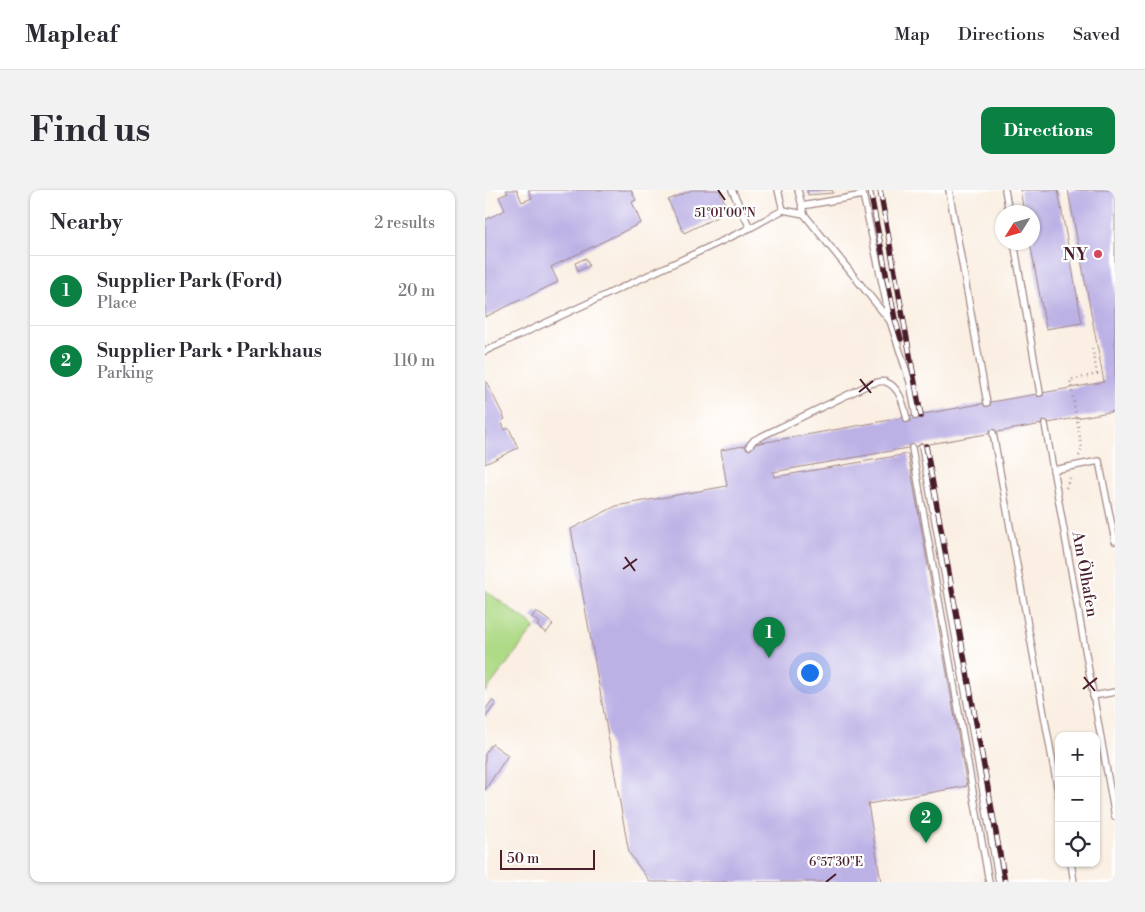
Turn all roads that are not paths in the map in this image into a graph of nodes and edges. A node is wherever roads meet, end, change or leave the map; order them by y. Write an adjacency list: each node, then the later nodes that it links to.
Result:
1 (732, 190): 11 (lane)
2 (778, 190): 9 (lane)
3 (798, 190): 8 (lane)
4 (949, 190): 16 (lane)
5 (1005, 190): 7 (lane)
6 (862, 192): 8 (lane); 13 (lane)
7 (1008, 205)
8 (802, 206): 10 (lane)
9 (783, 210): 10 (lane); 11 (lane)
10 (804, 214): 13 (lane)
11 (750, 228): 14 (lane)
12 (1015, 250): 15 (lane)
13 (890, 321): 17 (lane)
14 (485, 351)
15 (1040, 393)
16 (987, 402)
17 (916, 416)
18 (907, 419): 21 (lane)
19 (1045, 424): 24 (lane, Am Ölhafen)
20 (993, 433): 28 (lane)
21 (749, 446)
22 (922, 446): 32 (lane)
23 (912, 448): 31 (lane)
24 (1053, 470): 25 (lane); 27 (lane, Am Ölhafen)
25 (1115, 541)
26 (1115, 692): 27 (lane)
27 (1093, 696): 29 (lane, Am Ölhafen)
28 (1055, 777)
29 (1115, 817)
30 (1072, 867): 33 (lane)
31 (989, 882)
32 (999, 882)
33 (1074, 882)

